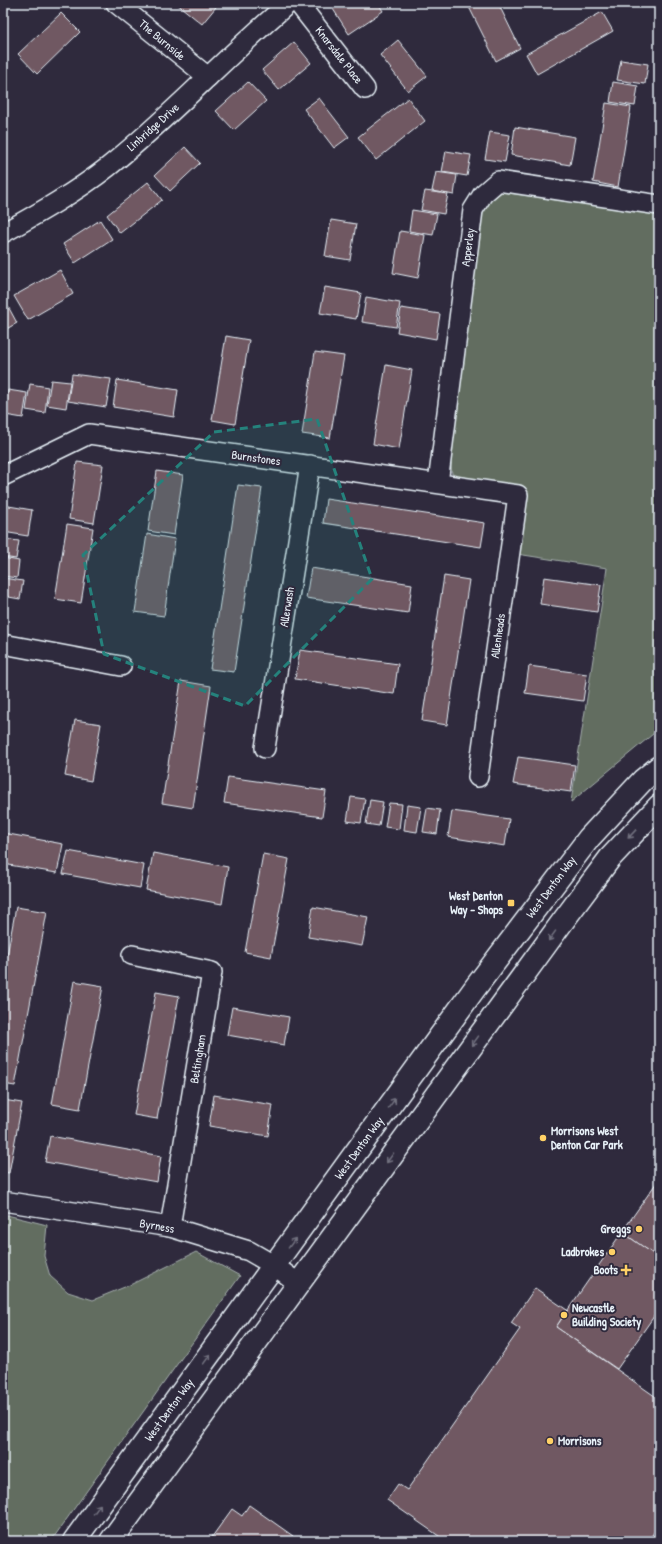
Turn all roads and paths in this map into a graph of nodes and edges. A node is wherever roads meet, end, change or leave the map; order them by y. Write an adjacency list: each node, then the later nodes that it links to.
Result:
1 (116, 3): 4 (street, The Burnside)
2 (289, 3): 4 (street, Linbridge Drive)
3 (298, 3): 5 (street, Knarsdale Place)
4 (208, 77): 7 (street, Linbridge Drive)
5 (365, 89)
6 (659, 205): 10 (street, Apperley)
7 (3, 234)
8 (310, 465): 9 (street, Burnstones); 10 (street, Burnstones); 14 (street, Allerwash)
9 (3, 476)
10 (438, 483): 11 (street, Burnstones)
11 (518, 495): 16 (street, Allenheads)
12 (3, 644): 13 (street)
13 (121, 666)
14 (265, 748)
15 (659, 767): 21 (street, West Denton Way, one-way to 15)
16 (478, 777)
17 (659, 806): 22 (street, one-way to 22)
18 (132, 955): 20 (street, Beltingham)
19 (3, 1201): 20 (street, Byrness)
20 (170, 1227): 21 (street, Byrness)
21 (275, 1266): 22 (street, Byrness); 23 (street, West Denton Way, one-way to 21)
22 (299, 1284): 24 (street)
23 (74, 1541)
24 (111, 1541)

